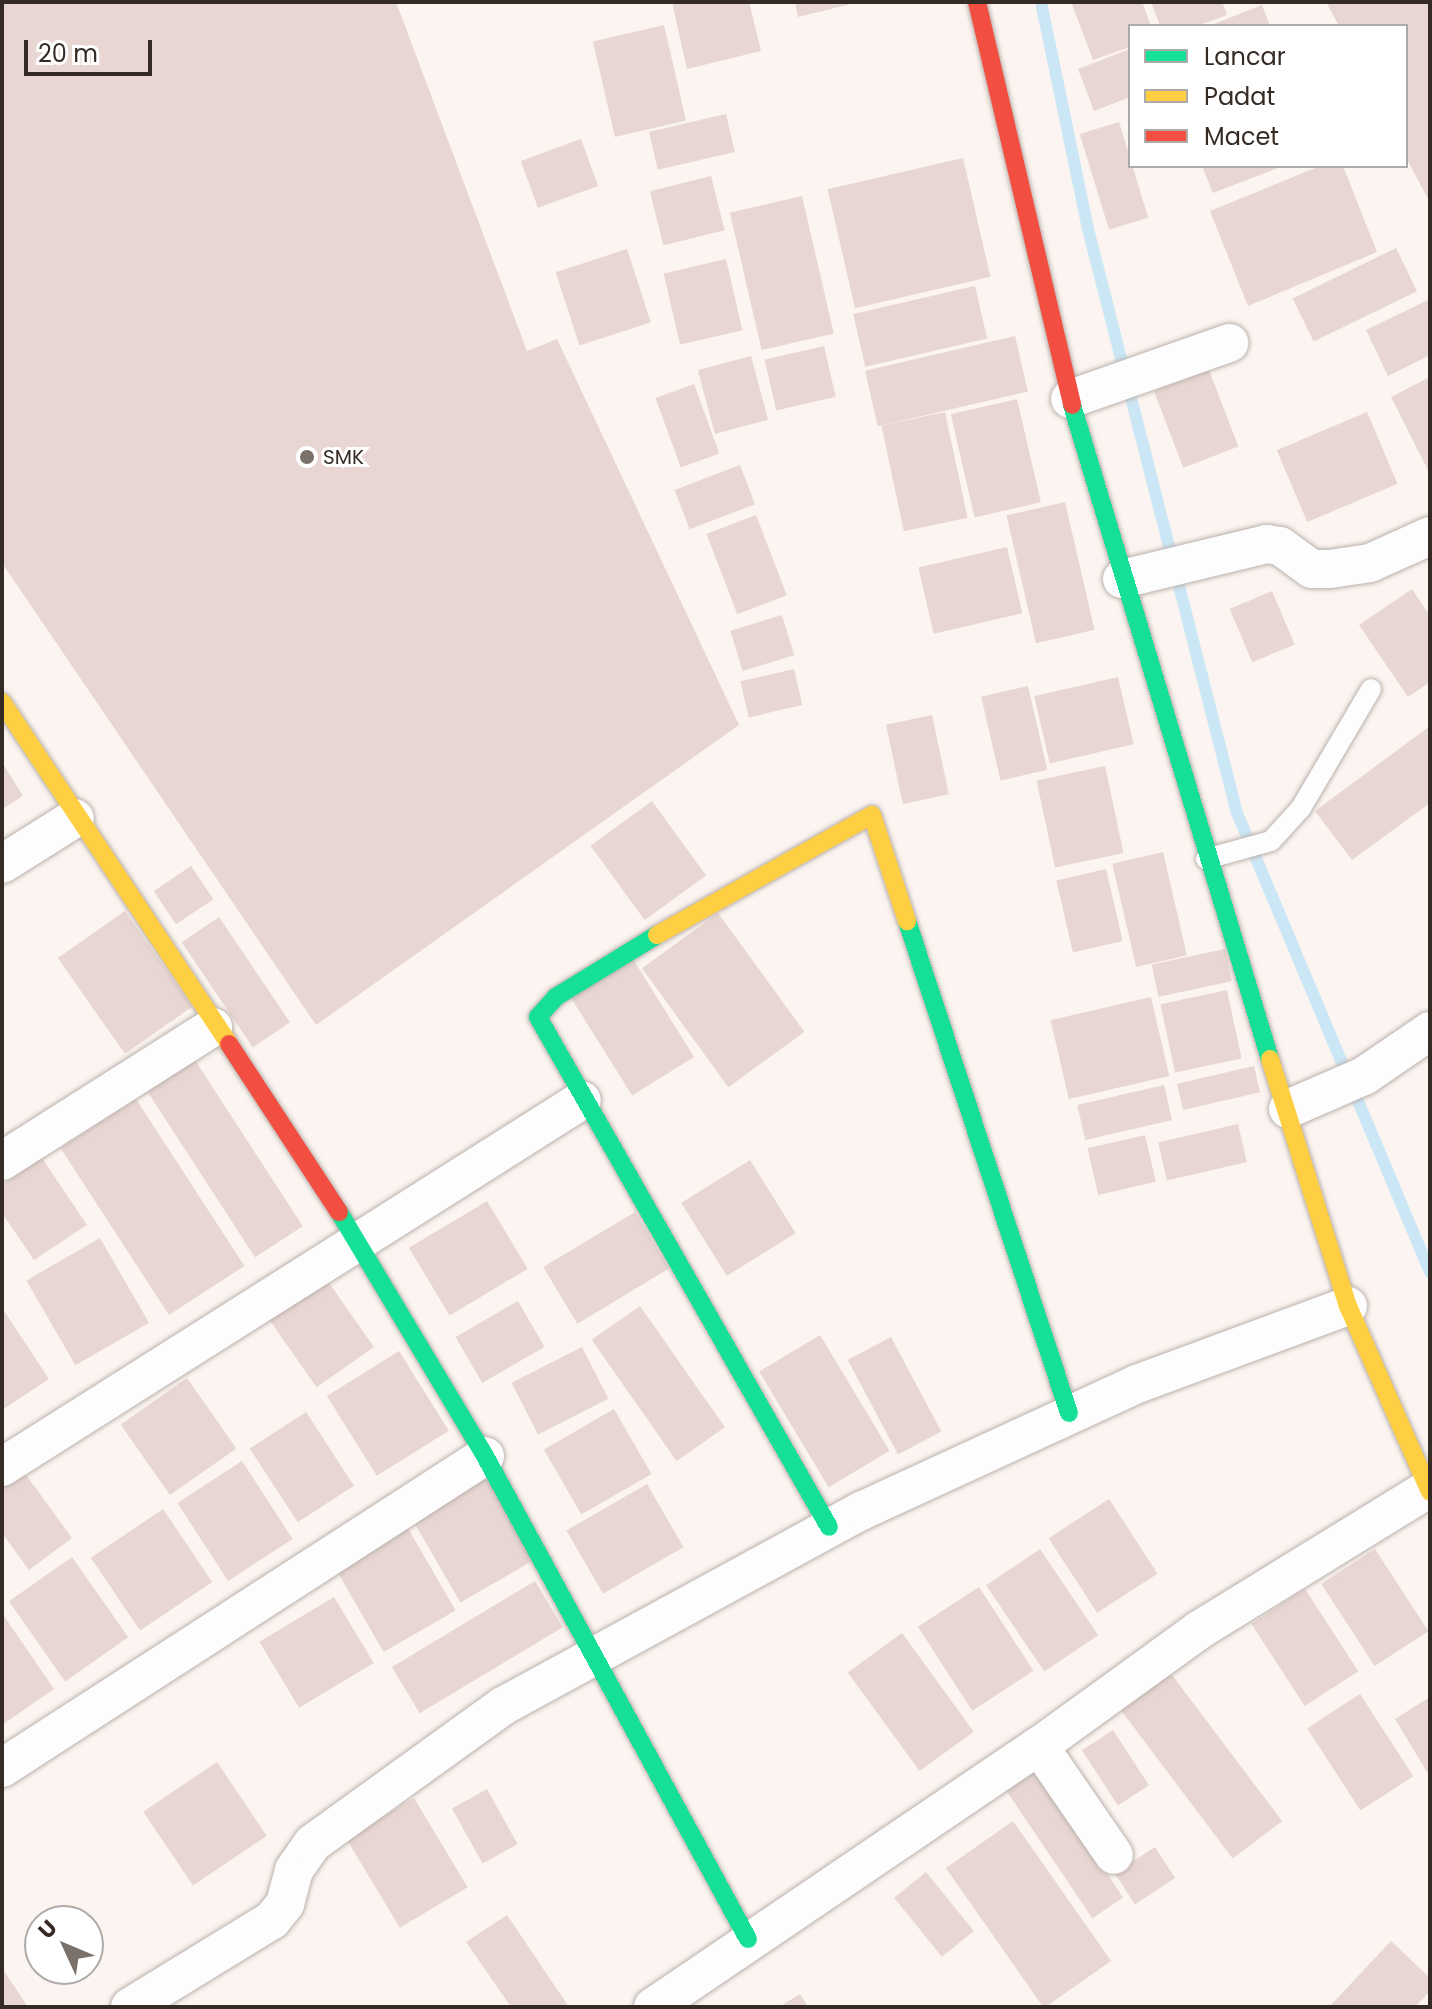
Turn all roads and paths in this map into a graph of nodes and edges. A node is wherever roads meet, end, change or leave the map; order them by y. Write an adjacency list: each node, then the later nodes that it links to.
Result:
1 (977, 2): 3 (street)
2 (1229, 343): 3 (street)
3 (1087, 394): 5 (street)
4 (1430, 536): 5 (street)
5 (1137, 575): 9 (street)
6 (1371, 689): 9 (lane)
7 (2, 702): 8 (street)
8 (75, 818): 10 (street); 11 (street)
9 (1206, 859): 14 (street)
10 (2, 864)
11 (213, 1027): 15 (street); 16 (street)
12 (1430, 1031): 14 (street)
13 (582, 1100): 16 (street); 18 (street); 22 (street)
14 (1297, 1105): 17 (street)
15 (2, 1161)
16 (360, 1243): 19 (street); 20 (street)
17 (1348, 1306): 18 (street); 21 (street)
18 (1069, 1413): 22 (street)
19 (485, 1456): 23 (street); 25 (street)
20 (2, 1467)
21 (1429, 1490): 24 (street)
22 (829, 1527): 23 (street)
23 (593, 1655): 27 (street); 28 (street)
24 (1039, 1746): 26 (street); 27 (street)
25 (2, 1768)
26 (1114, 1855)
27 (748, 1939): 29 (street)
28 (130, 2007)
29 (653, 2007)

